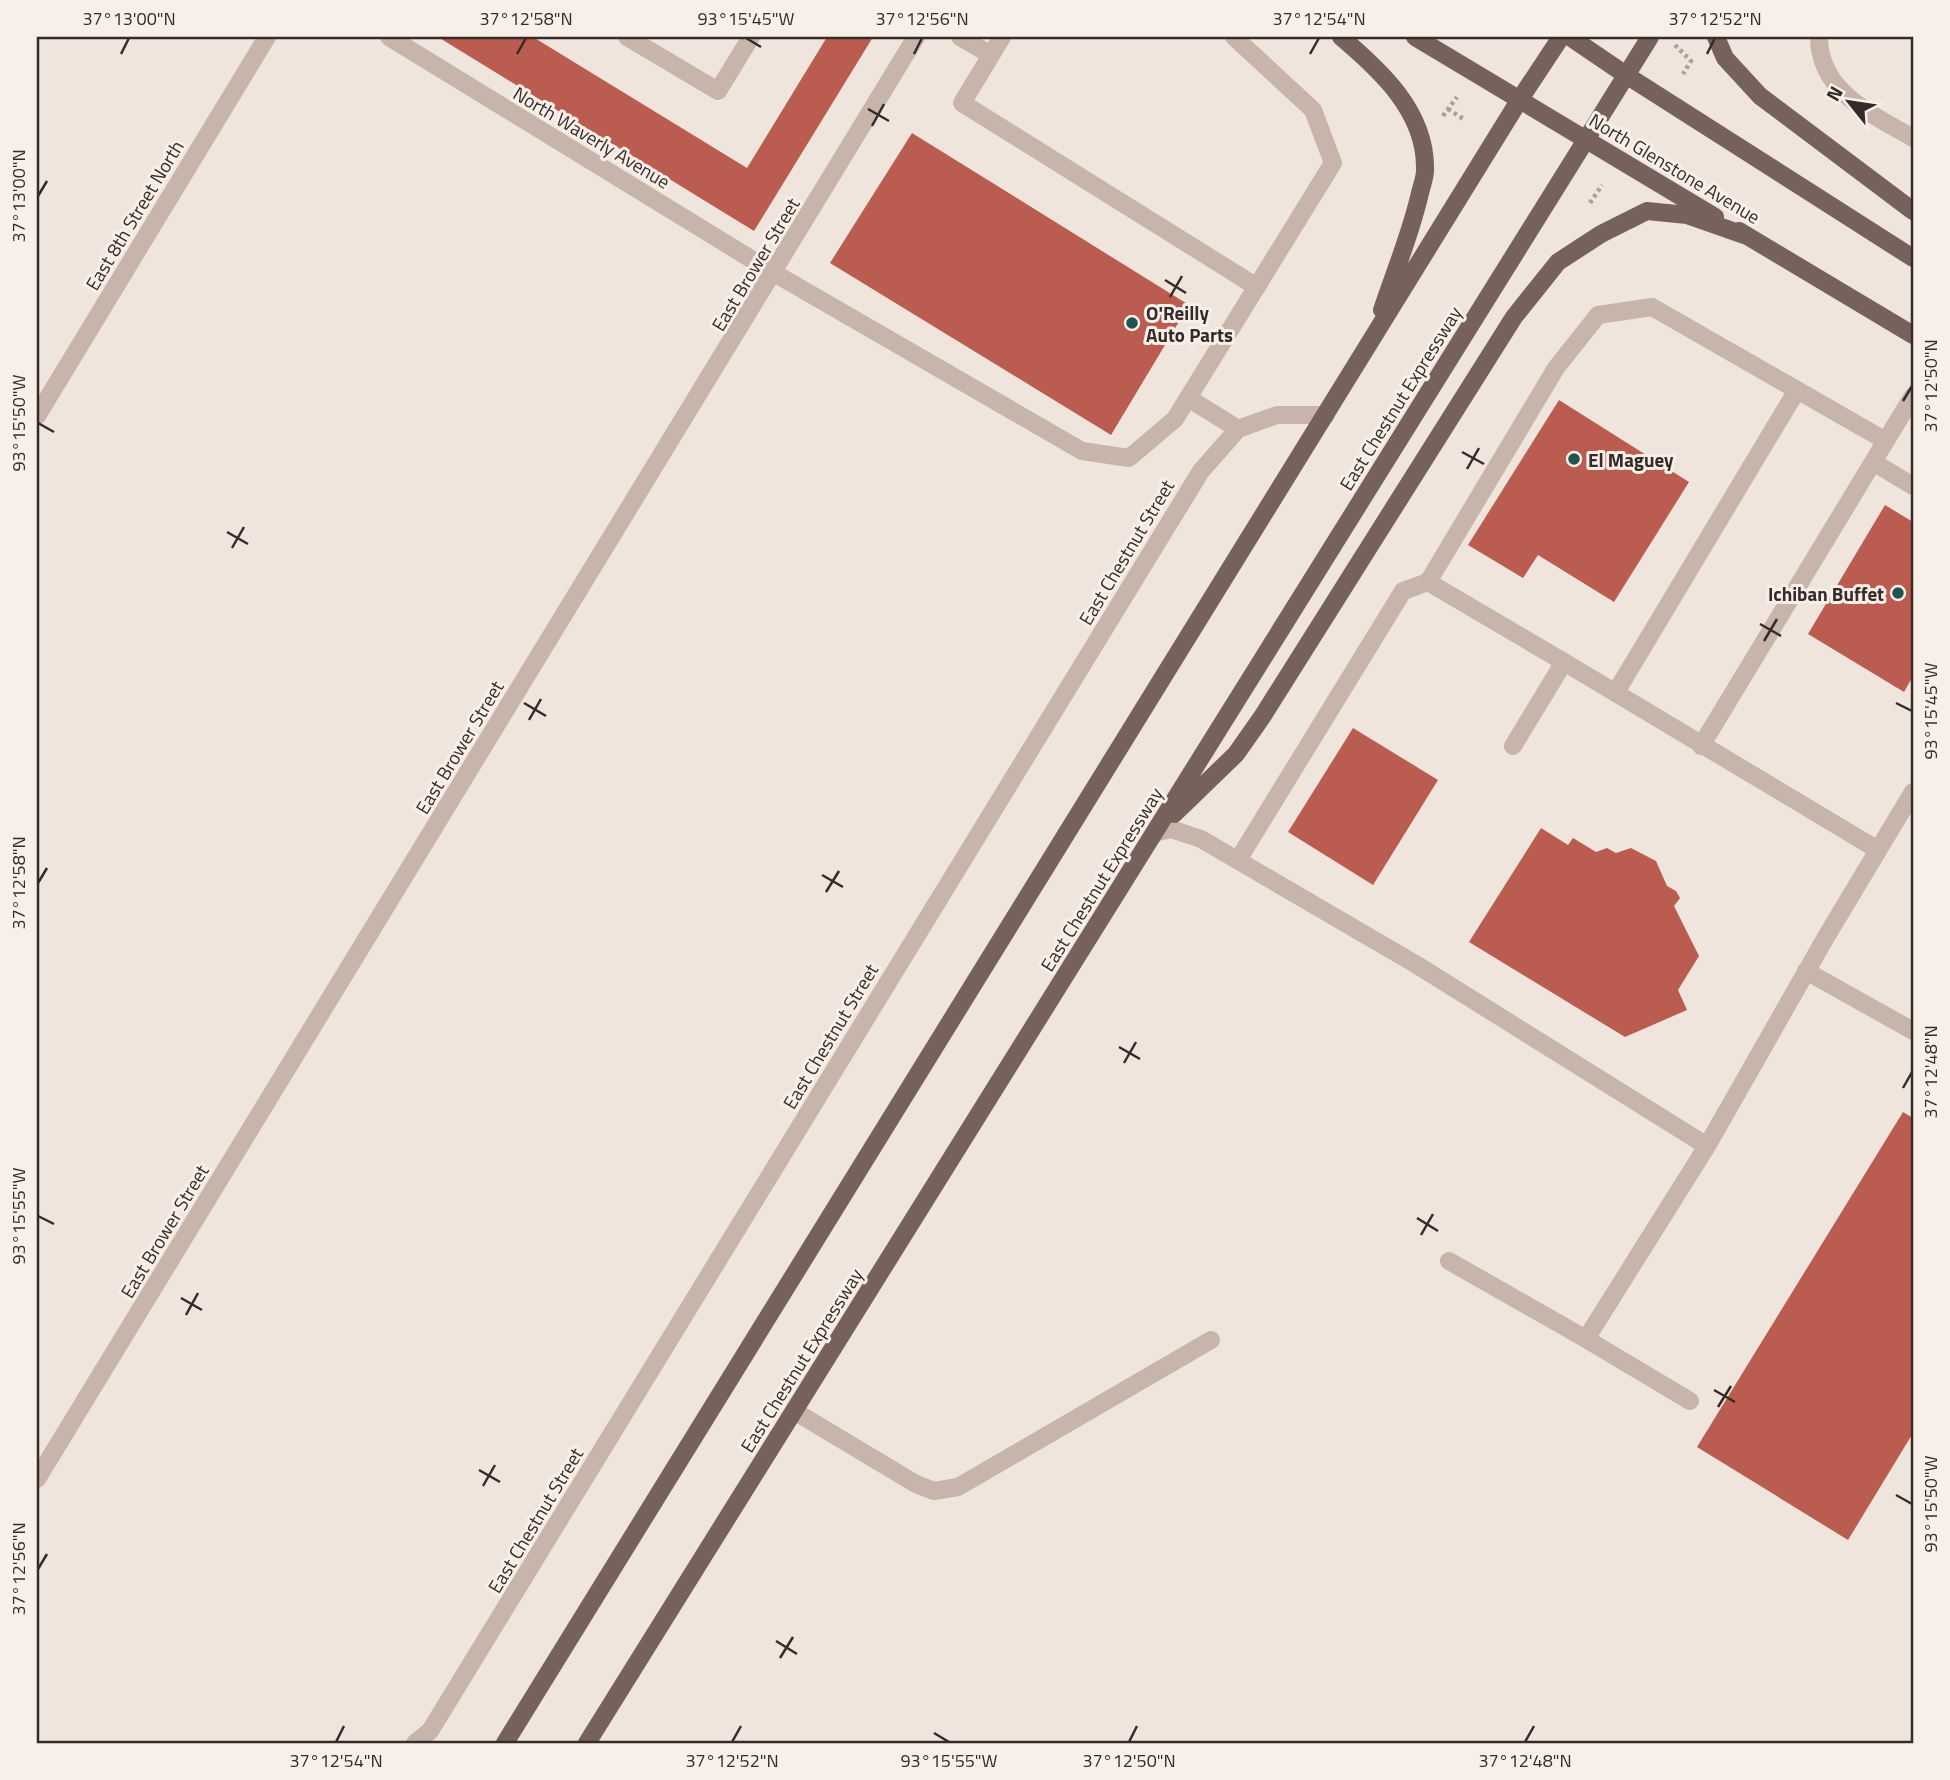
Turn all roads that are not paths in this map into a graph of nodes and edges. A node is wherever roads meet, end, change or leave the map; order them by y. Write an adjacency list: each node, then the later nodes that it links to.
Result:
1 (267, 37): 32 (street, East 8th Street North)
2 (388, 37): 24 (street, North Waverly Avenue)
3 (626, 37): 4 (street)
4 (751, 37)
5 (916, 37): 24 (street, East Brower Street)
6 (960, 37): 16 (street)
7 (1002, 37): 16 (street)
8 (1234, 37): 25 (street, North Waverly Avenue)
9 (1341, 37): 27 (main road)
10 (1415, 37): 18 (main road, North Glenstone Avenue)
11 (1561, 37): 18 (main road)
12 (1570, 37): 17 (main road)
13 (1650, 37): 17 (main road, East Chestnut Expressway)
14 (1716, 37): 21 (main road)
15 (1819, 37): 19 (street)
16 (991, 55): 25 (street)
17 (1626, 75): 20 (main road, East Chestnut Expressway); 23 (main road)
18 (1520, 99): 20 (main road, North Glenstone Avenue); 27 (main road)
19 (1913, 138)
20 (1586, 139): 22 (main road, North Glenstone Avenue); 43 (main road, East Chestnut Expressway)
21 (1913, 211)
22 (1747, 236): 26 (main road, North Glenstone Avenue); 43 (main road)
23 (1913, 258)
24 (774, 273): 30 (street, North Waverly Avenue); 54 (street, East Brower Street)
25 (1257, 287): 30 (street, North Waverly Avenue)
26 (1913, 335)
27 (1370, 343): 31 (main road)
28 (1797, 390): 34 (street); 37 (street); 39 (street)
29 (1913, 396): 34 (street)
30 (1188, 398): 33 (street)
31 (1326, 415): 33 (street, East Chestnut Street); 56 (main road)
32 (37, 416)
33 (1238, 429): 55 (street, East Chestnut Street)
34 (1886, 441): 35 (street)
35 (1873, 462): 36 (street); 40 (street)
36 (1913, 486)
37 (1428, 582): 38 (street); 45 (street)
38 (1564, 662): 39 (street); 41 (street)
39 (1616, 692): 40 (street)
40 (1701, 746): 44 (street)
41 (1513, 747)
42 (1913, 792): 44 (street)
43 (1154, 833): 45 (street); 53 (main road, East Chestnut Expressway)
44 (1878, 850): 46 (street)
45 (1238, 860): 48 (street)
46 (1806, 971): 47 (street); 48 (street)
47 (1913, 1031)
48 (1707, 1146): 50 (street)
49 (1449, 1261): 50 (street)
50 (1586, 1339): 52 (street)
51 (1211, 1340): 53 (street)
52 (1690, 1401)
53 (794, 1411): 57 (main road, East Chestnut Expressway)
54 (37, 1479)
55 (415, 1743)
56 (505, 1743)
57 (587, 1743)

